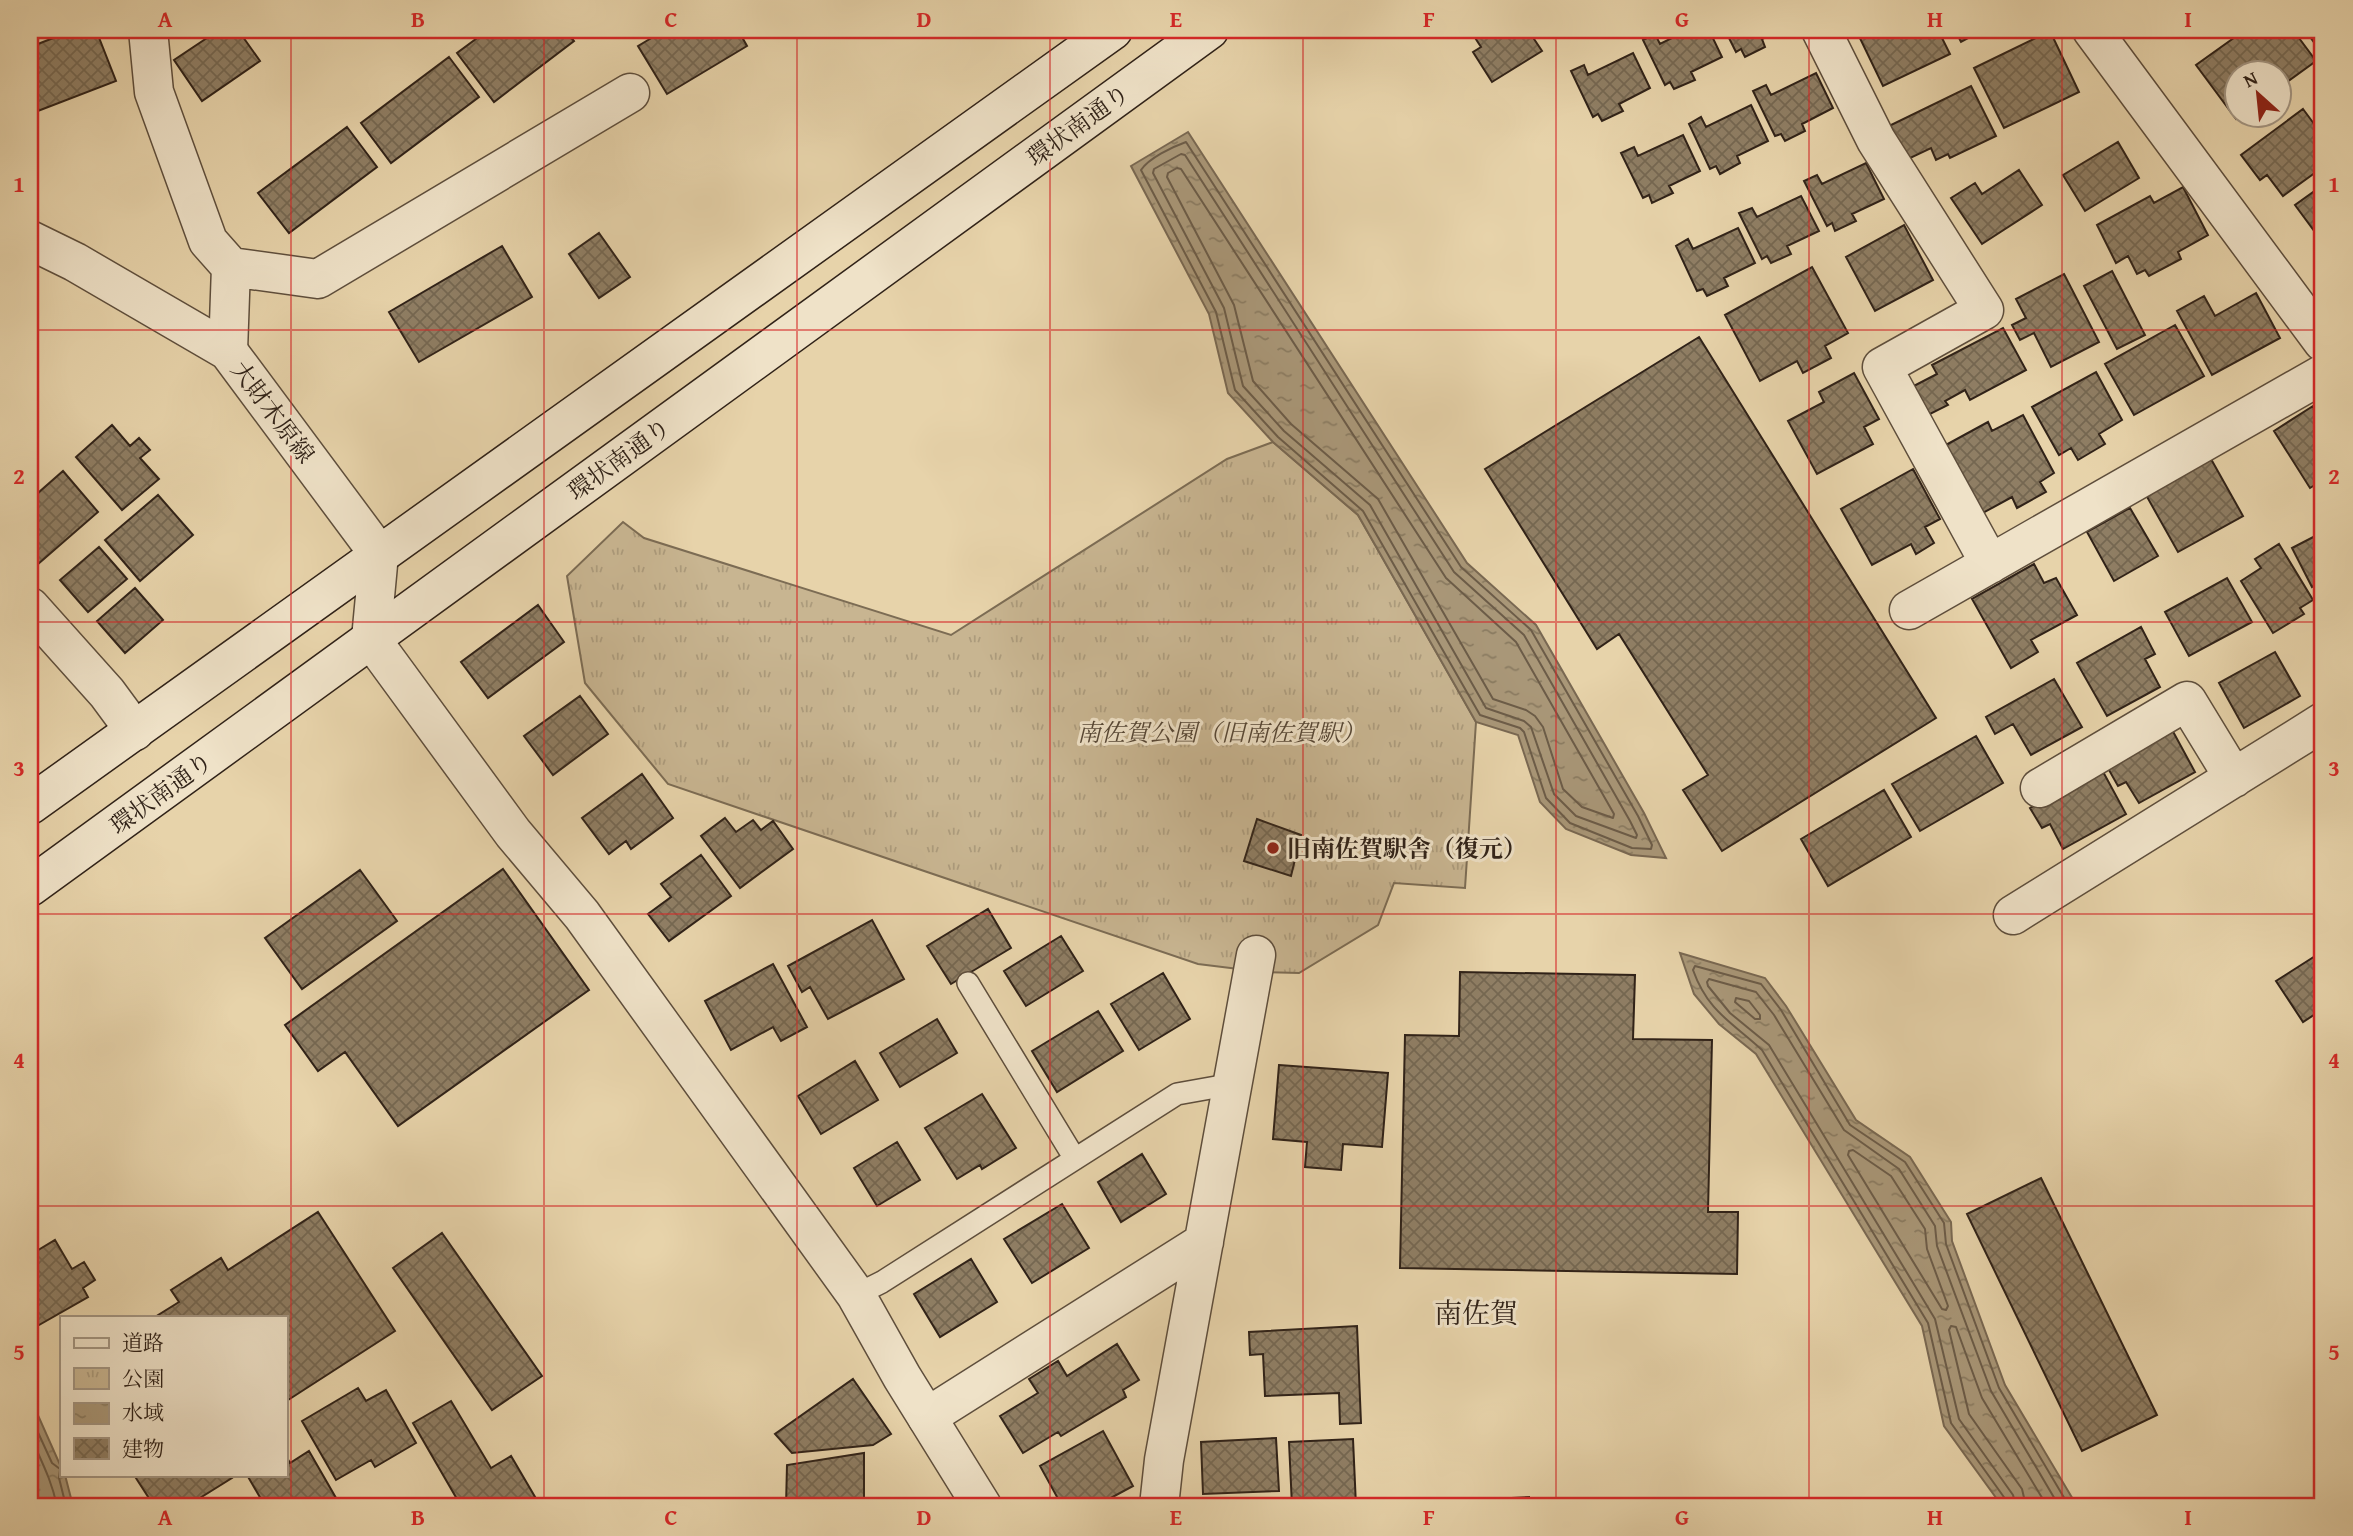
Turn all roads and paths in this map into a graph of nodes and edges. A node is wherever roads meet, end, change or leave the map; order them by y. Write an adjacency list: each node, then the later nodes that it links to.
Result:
1 (148, 30): 8 (street)
2 (1112, 30): 12 (street)
3 (1209, 30): 16 (street, 環状南通り)
4 (1821, 30): 13 (street)
5 (2092, 30): 9 (street)
6 (630, 93): 8 (street)
7 (30, 240): 10 (street, 大財木原線)
8 (231, 267): 10 (street)
9 (2323, 342)
10 (228, 351): 12 (street, 大財木原線)
11 (2323, 374): 13 (street)
12 (379, 554): 16 (street); 18 (street)
13 (1990, 564): 15 (street)
14 (30, 607): 18 (street)
15 (1909, 610)
16 (372, 639): 22 (street, 環状南通り); 29 (street)
17 (2323, 722): 19 (street)
18 (135, 731): 21 (street)
19 (2234, 778): 20 (street); 23 (street)
20 (2040, 788)
21 (30, 805)
22 (30, 887)
23 (2013, 915)
24 (1256, 955): 26 (street)
25 (968, 983): 27 (lane)
26 (1233, 1084): 27 (lane); 28 (street)
27 (1075, 1159): 29 (lane)
28 (1203, 1242): 30 (street); 32 (street)
29 (856, 1295): 30 (street)
30 (927, 1417): 31 (street)
31 (982, 1506)
32 (1159, 1506)

